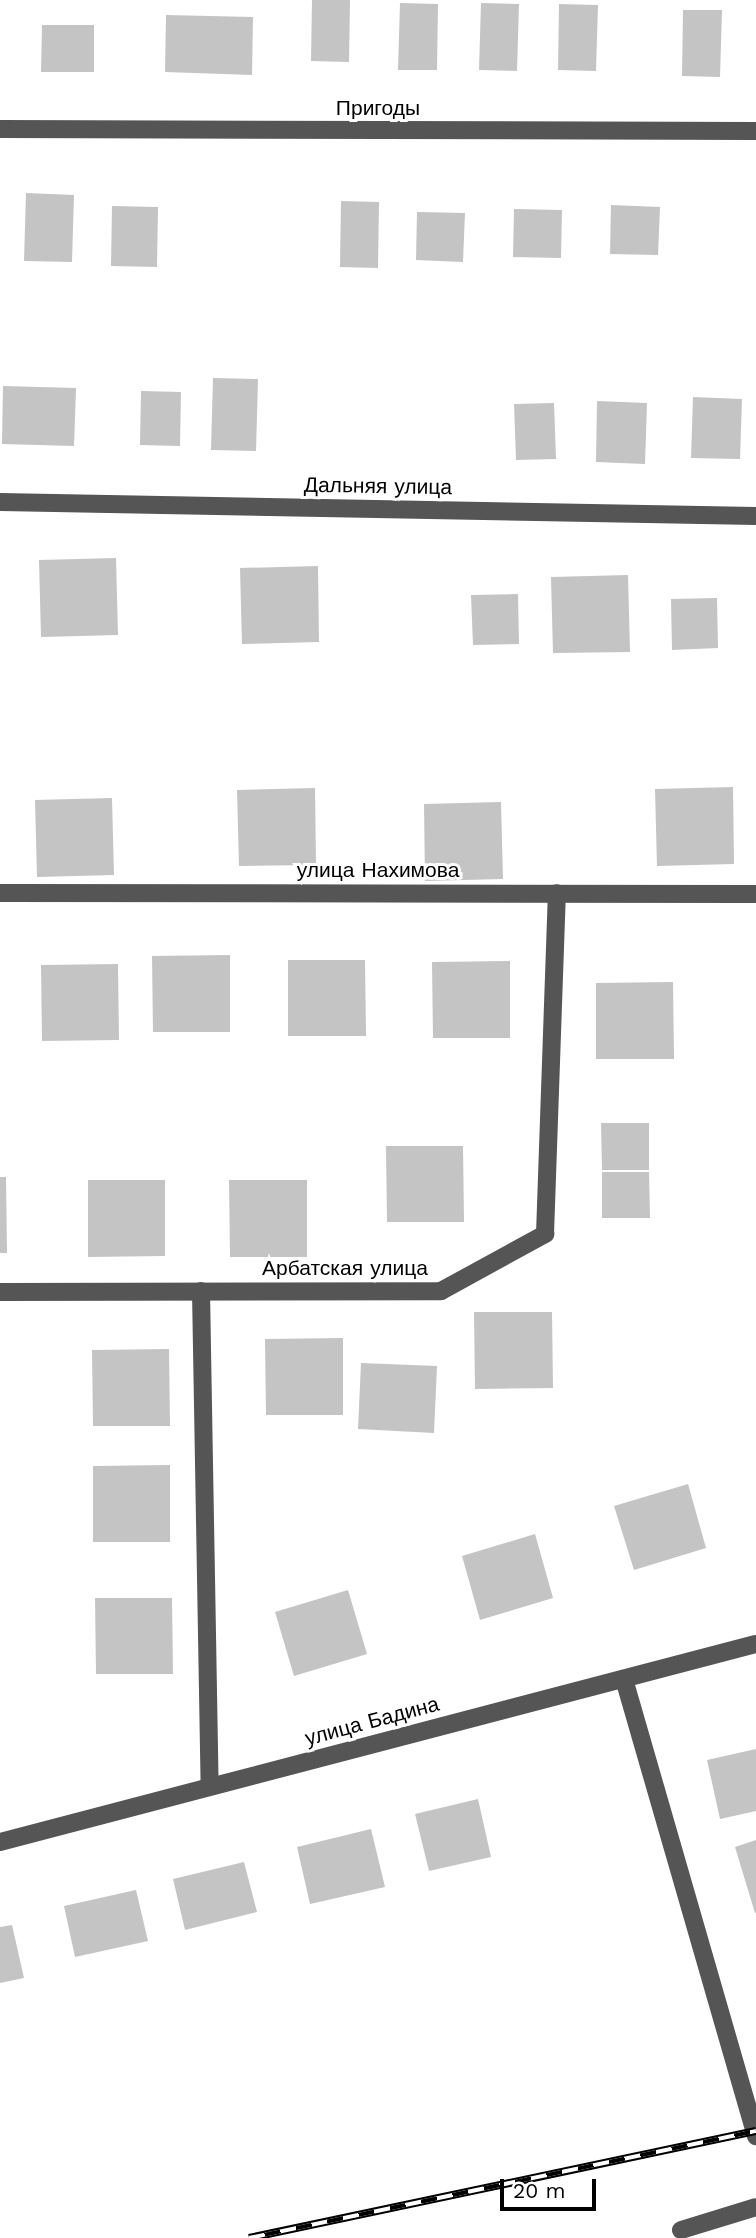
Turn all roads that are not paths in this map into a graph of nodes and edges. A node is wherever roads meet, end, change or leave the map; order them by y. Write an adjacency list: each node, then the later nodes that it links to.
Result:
1 (0, 130): 2 (street, Пригоды)
2 (756, 131)
3 (0, 502): 4 (street, Дальняя улица)
4 (756, 516)
5 (0, 892): 6 (street, улица Нахимова)
6 (557, 893): 7 (street, улица Нахимова); 8 (street, Арбатская улица)
7 (756, 894)
8 (201, 1291): 9 (street, Арбатская улица); 12 (street)
9 (0, 1292)
10 (756, 1644): 11 (street, улица Бадина)
11 (624, 1679): 12 (street, улица Бадина); 14 (street)
12 (210, 1786): 13 (street, улица Бадина)
13 (0, 1842)
14 (756, 2136)
15 (756, 2207): 16 (street)
16 (681, 2230)

